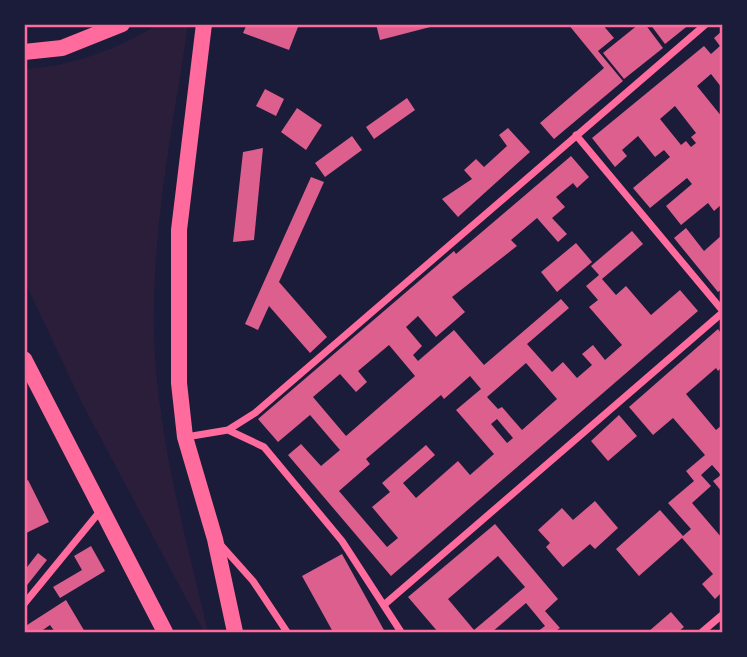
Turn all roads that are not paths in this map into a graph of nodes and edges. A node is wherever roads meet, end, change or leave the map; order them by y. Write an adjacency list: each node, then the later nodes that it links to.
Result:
1 (122, 24): 4 (main road)
2 (204, 24): 9 (main road)
3 (706, 24): 5 (street)
4 (24, 51)
5 (576, 135): 6 (street); 8 (street)
6 (723, 311): 13 (street)
7 (24, 359): 10 (main road)
8 (228, 430): 9 (street); 13 (street)
9 (185, 437): 11 (main road)
10 (102, 509): 12 (street); 15 (main road)
11 (215, 539): 16 (main road); 17 (street)
12 (24, 604)
13 (385, 604): 18 (street)
14 (723, 615): 19 (street)
15 (165, 632)
16 (235, 632)
17 (287, 632)
18 (401, 632)
19 (702, 632)

